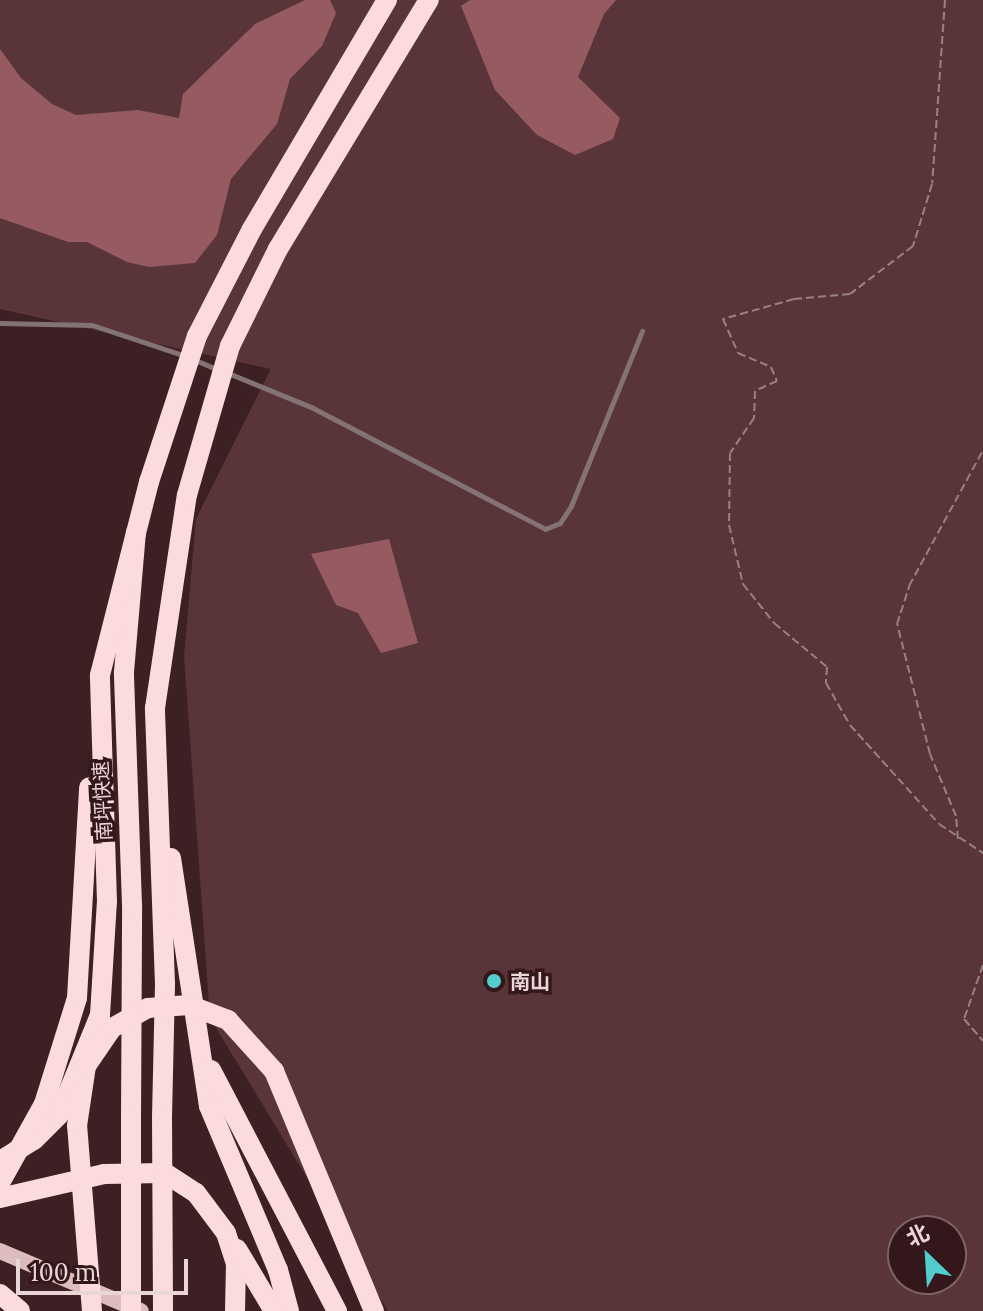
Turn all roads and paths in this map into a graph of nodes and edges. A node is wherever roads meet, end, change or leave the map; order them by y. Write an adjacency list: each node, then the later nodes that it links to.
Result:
1 (387, 0): 7 (highway, 南坪快速, bridge)
2 (429, 0): 9 (highway, bridge)
3 (945, 0): 10 (path)
4 (0, 323): 5 (lane)
5 (642, 331)
6 (983, 450): 10 (path)
7 (136, 533): 8 (highway); 23 (highway, 南坪快速, bridge)
8 (98, 720): 15 (highway); 16 (highway, bridge)
9 (159, 808): 13 (highway); 25 (highway, bridge)
10 (959, 840): 11 (path)
11 (983, 853)
12 (983, 965): 14 (path)
13 (196, 1031): 28 (highway); 29 (highway)
14 (983, 1041)
15 (0, 1161)
16 (0, 1183)
17 (0, 1198): 18 (highway)
18 (226, 1233): 26 (highway); 27 (highway)
19 (0, 1251): 24 (main road, bridge)
20 (0, 1294): 21 (highway)
21 (20, 1311)
22 (92, 1311): 30 (highway, bridge)
23 (131, 1311)
24 (141, 1311)
25 (163, 1311)
26 (235, 1311)
27 (274, 1311)
28 (289, 1311)
29 (337, 1311)
30 (374, 1311)

